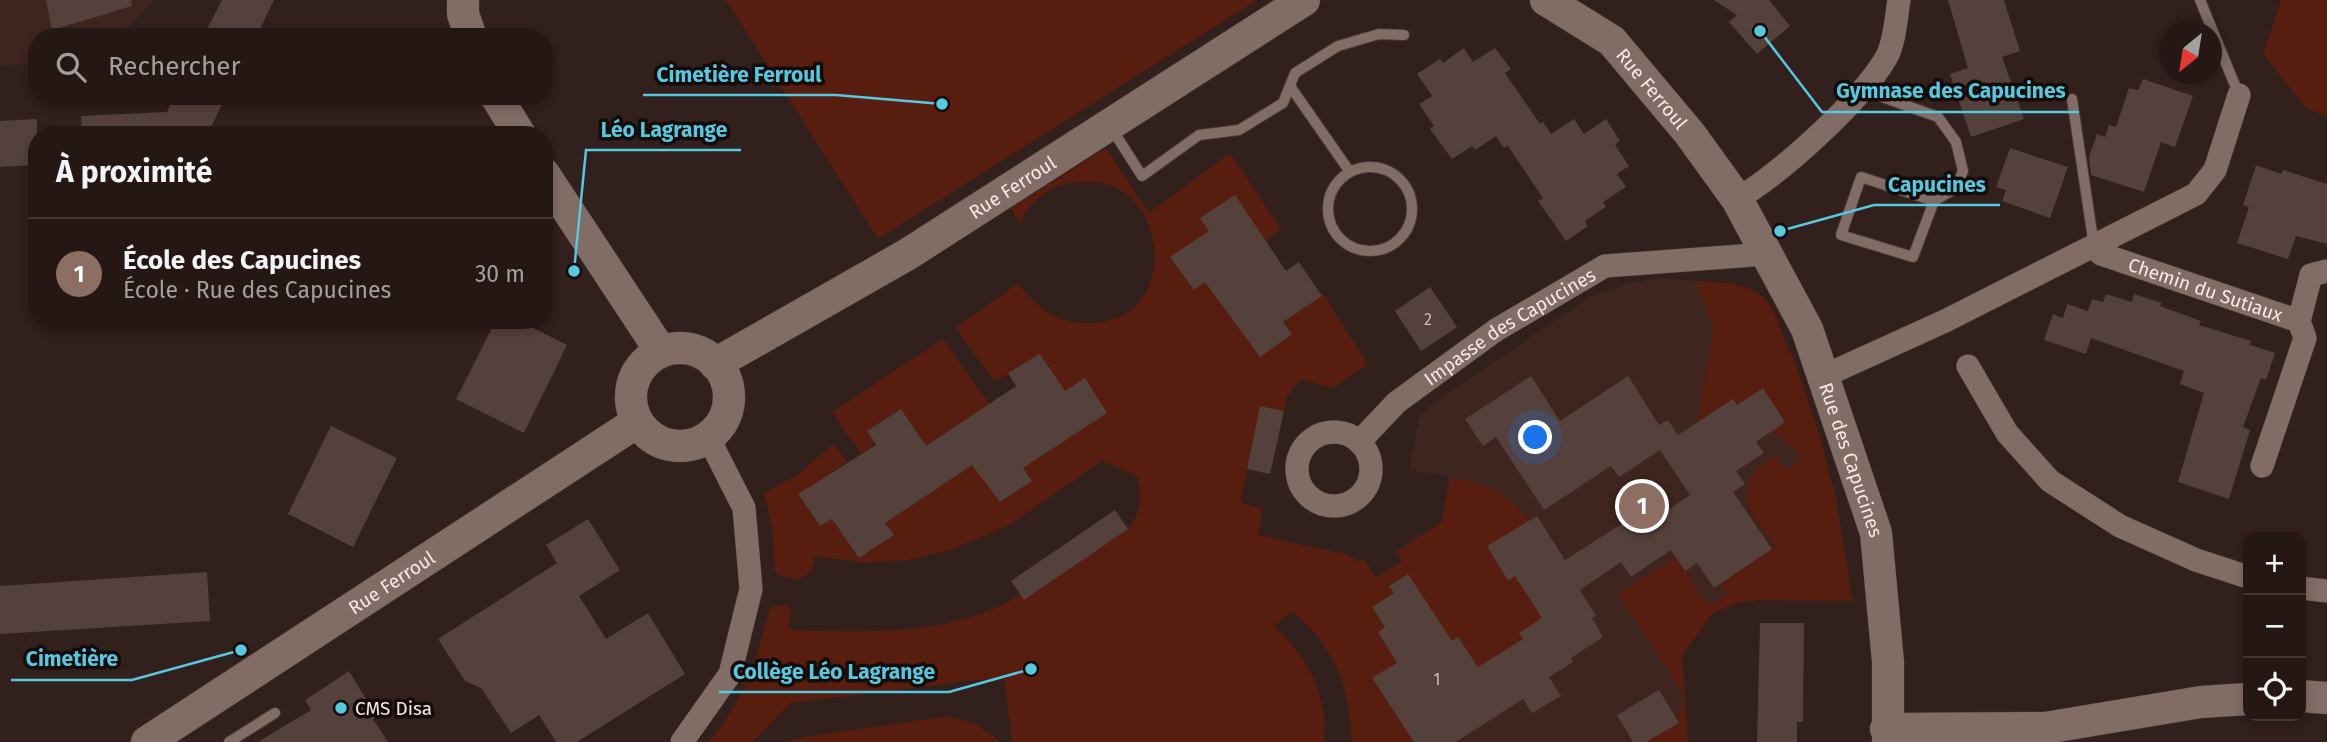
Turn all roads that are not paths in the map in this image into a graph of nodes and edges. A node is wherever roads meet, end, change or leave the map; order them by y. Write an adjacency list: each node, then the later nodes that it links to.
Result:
1 (463, 0): 6 (street)
2 (1304, 0): 13 (street, Rue Ferroul)
3 (1546, 0): 17 (street, Rue Ferroul)
4 (1899, 0): 9 (street)
5 (2200, 0): 10 (lane)
6 (468, 28)
7 (1404, 35): 8 (lane)
8 (1290, 86): 13 (lane); 15 (lane)
9 (1863, 90): 17 (street); 18 (lane)
10 (2239, 95): 19 (street)
11 (2072, 99): 19 (lane)
12 (502, 105): 14 (street)
13 (1108, 124): 24 (street, Rue Ferroul)
14 (514, 126)
15 (1350, 172): 15 (lane)
16 (553, 188): 23 (street)
17 (1737, 199): 20 (street, Rue des Capucines)
18 (1934, 201): 18 (lane)
19 (2094, 246): 22 (street, Chemin du Sutiaux); 26 (street)
20 (1766, 254): 26 (street, Rue des Capucines); 29 (street, Impasse des Capucines)
21 (2327, 271): 22 (street, Chemin du Sutiaux)
22 (2300, 321): 30 (street)
23 (660, 350): 24 (street); 27 (street)
24 (715, 364): 28 (street)
25 (1968, 366): 31 (street)
26 (1824, 376): 38 (street, Rue des Capucines)
27 (637, 422): 28 (street); 39 (street, Rue Ferroul)
28 (708, 437): 41 (street)
29 (1359, 442)
30 (2262, 466)
31 (2243, 575)
32 (2306, 589): 33 (street)
33 (2327, 591)
34 (2306, 696): 35 (street)
35 (2327, 698)
36 (2243, 699): 38 (street)
37 (275, 713): 40 (lane)
38 (1887, 736)
39 (147, 742)
40 (229, 742)
41 (682, 742)

